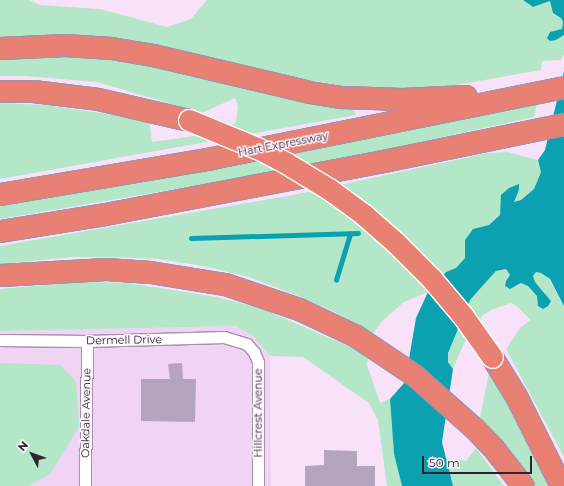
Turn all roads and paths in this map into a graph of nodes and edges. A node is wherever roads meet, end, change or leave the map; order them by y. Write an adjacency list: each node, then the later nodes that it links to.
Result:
1 (0, 48): 2 (highway)
2 (554, 89): 5 (highway, Hart Expressway)
3 (0, 91): 14 (highway, bridge)
4 (564, 124): 6 (highway)
5 (0, 194)
6 (0, 231)
7 (0, 275): 13 (highway)
8 (0, 340): 9 (street, Dermell Drive)
9 (86, 341): 10 (street, Dermell Drive); 11 (street, Oakdale Avenue)
10 (247, 344): 12 (street, Hillcrest Avenue)
11 (85, 486)
12 (258, 486)
13 (523, 486)
14 (561, 486)

